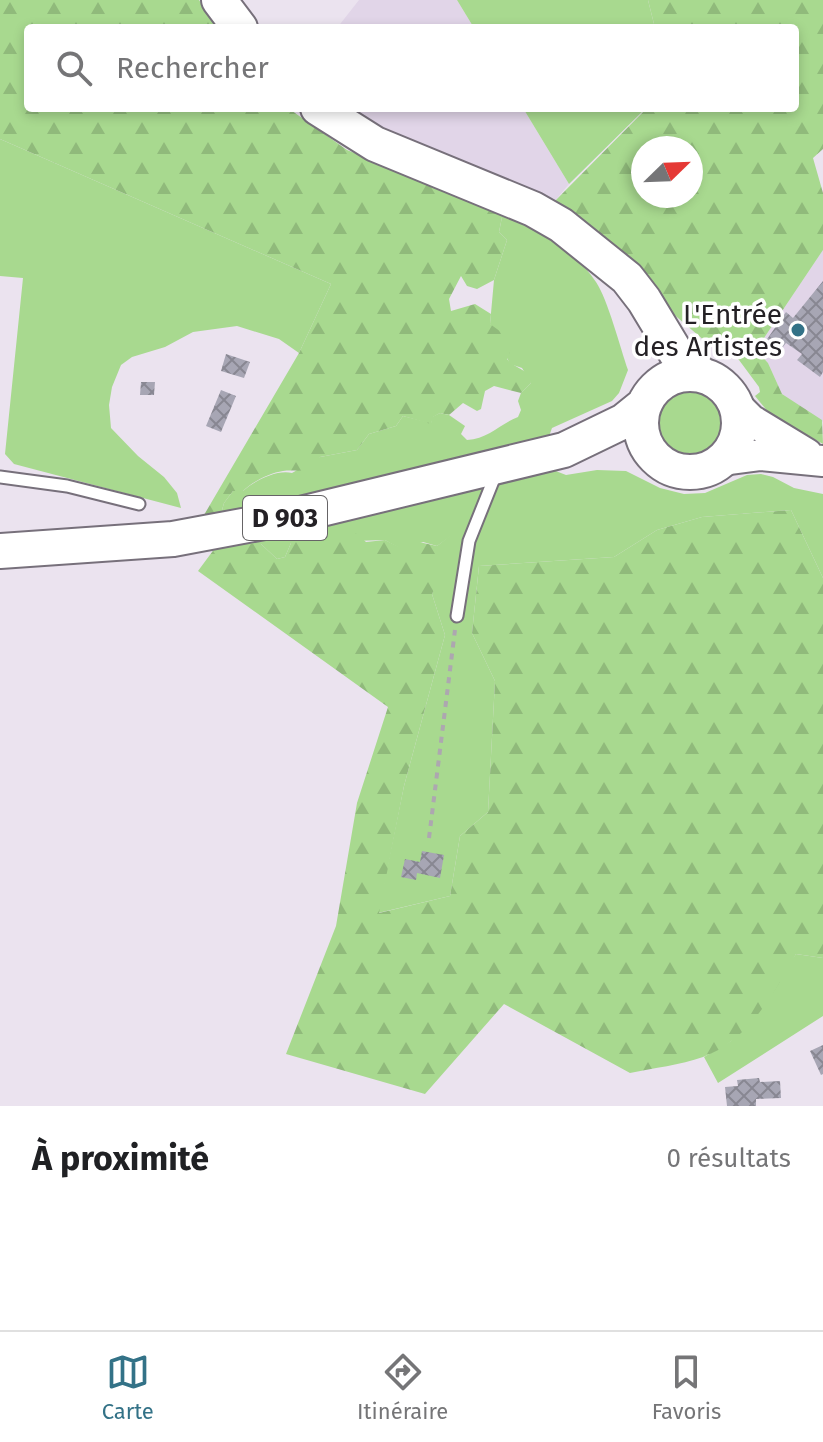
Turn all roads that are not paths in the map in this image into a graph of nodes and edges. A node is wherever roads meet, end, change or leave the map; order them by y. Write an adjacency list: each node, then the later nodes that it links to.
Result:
1 (219, 0): 2 (main road)
2 (237, 24)
3 (324, 112): 4 (main road)
4 (597, 256): 5 (main road); 6 (main road)
5 (702, 375): 6 (main road); 7 (main road)
6 (648, 399): 8 (main road, D 903); 9 (main road)
7 (737, 406): 10 (main road); 11 (main road)
8 (564, 450): 9 (main road, D 903); 12 (main road, D 903)
9 (653, 455): 10 (main road)
10 (723, 460): 11 (main road)
11 (819, 460)
12 (499, 465): 15 (main road, D 903); 16 (lane)
13 (0, 477): 14 (lane)
14 (139, 504)
15 (0, 551)
16 (457, 616)

